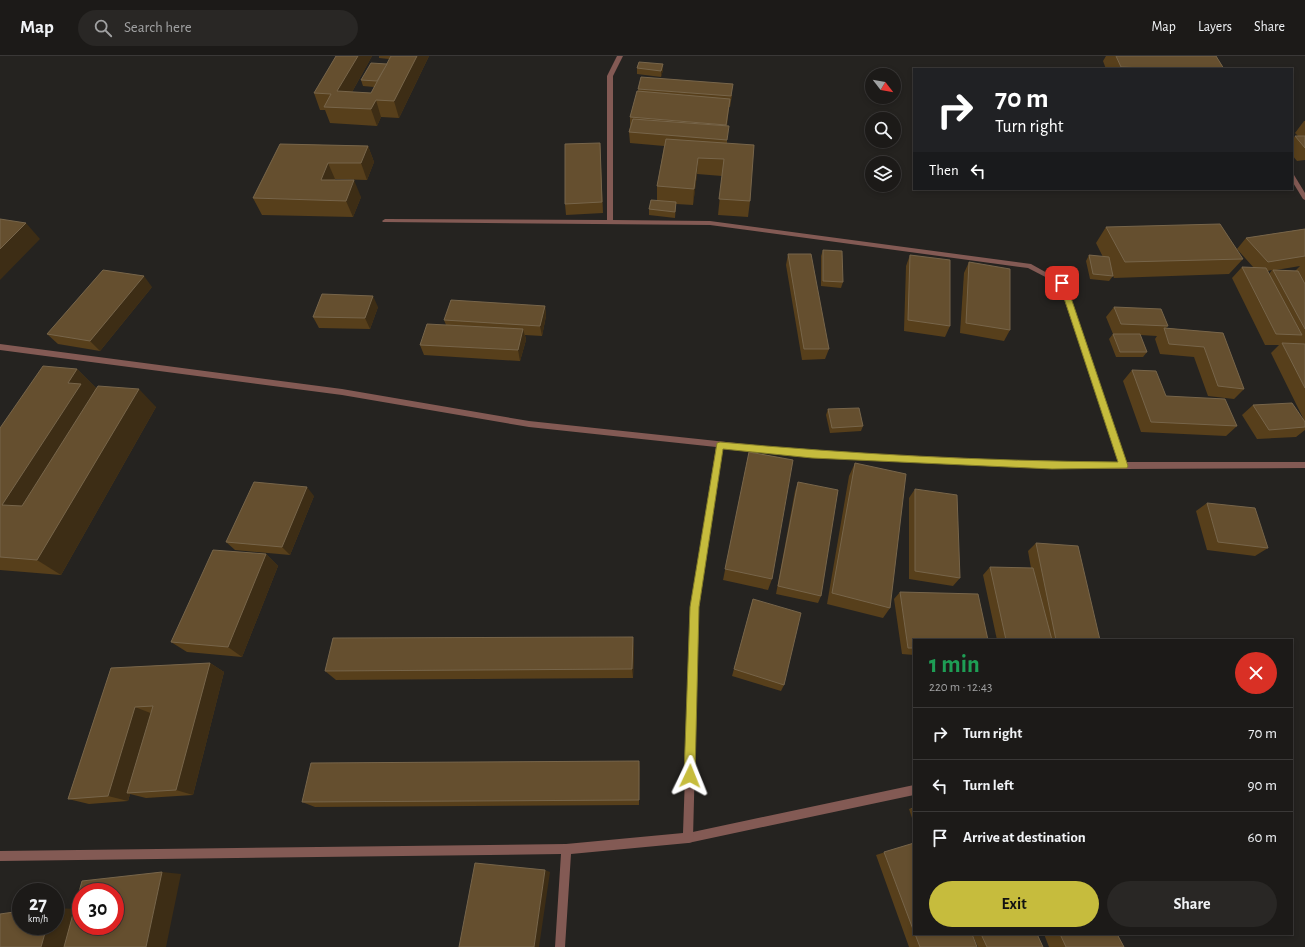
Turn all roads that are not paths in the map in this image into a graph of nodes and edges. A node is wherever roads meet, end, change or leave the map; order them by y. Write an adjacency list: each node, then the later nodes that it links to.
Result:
1 (620, 56): 5 (street)
2 (1293, 178): 3 (street)
3 (1305, 198)
4 (385, 221): 5 (street)
5 (610, 222): 9 (street)
6 (0, 347): 7 (street)
7 (720, 445): 9 (street); 11 (street)
8 (1305, 465): 9 (street)
9 (1124, 466)
10 (913, 790): 11 (street)
11 (688, 838): 12 (street)
12 (566, 849): 13 (street); 14 (street)
13 (0, 856)
14 (560, 947)

